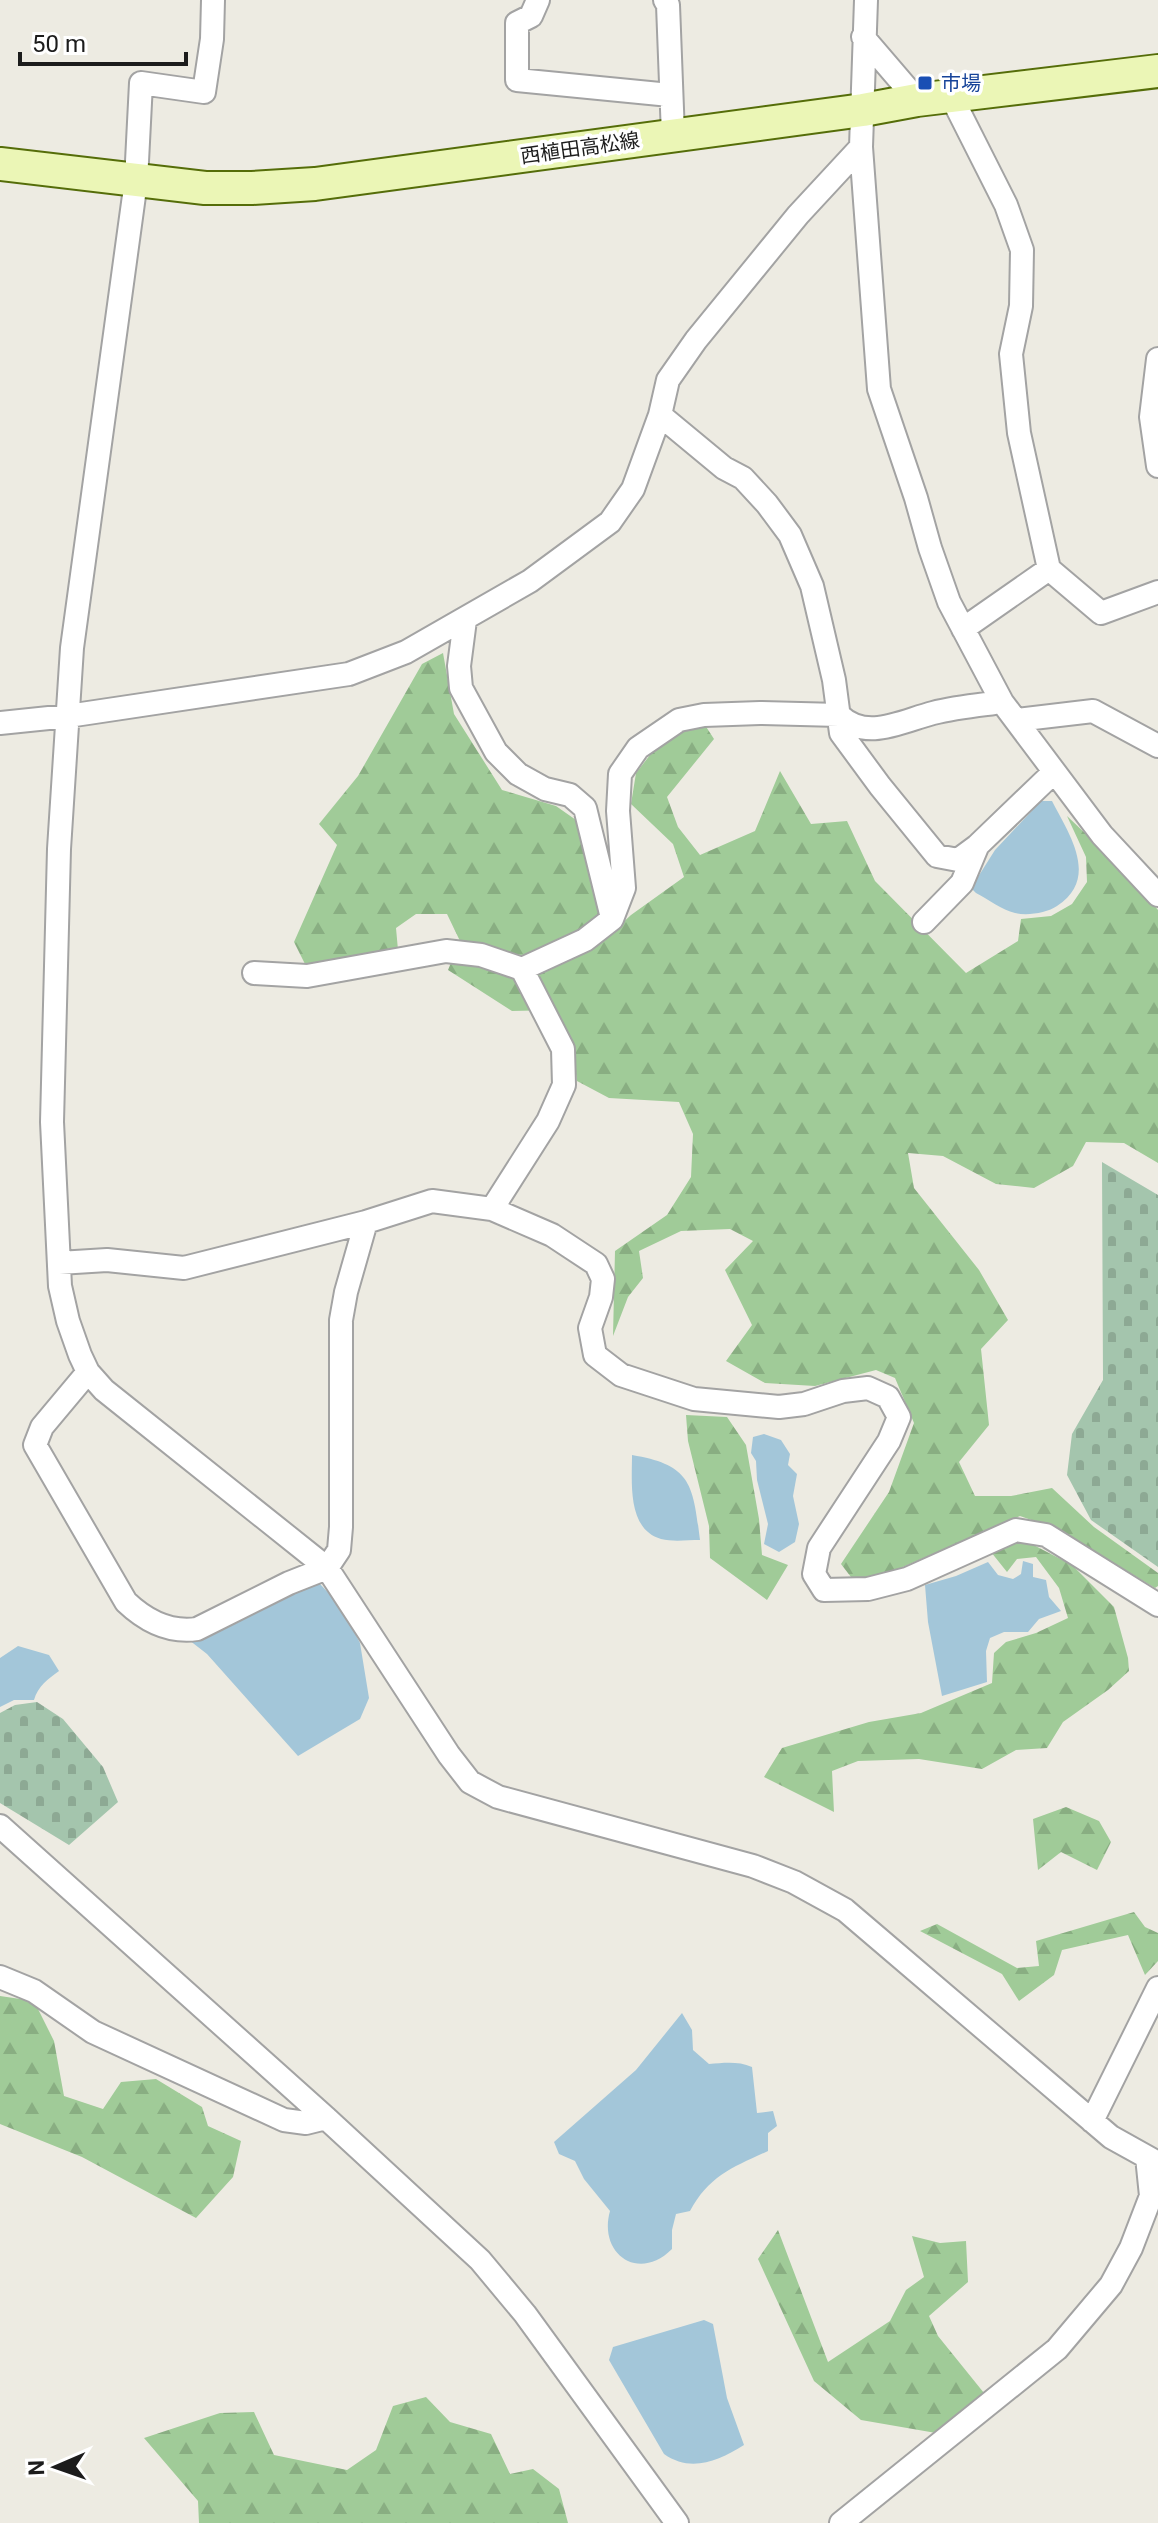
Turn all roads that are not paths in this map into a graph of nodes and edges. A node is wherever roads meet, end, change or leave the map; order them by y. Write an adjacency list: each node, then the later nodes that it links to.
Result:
1 (213, 0): 14 (street)
2 (538, 0): 7 (street)
3 (665, 0): 7 (street)
4 (866, 0): 5 (street)
5 (863, 37): 9 (street); 10 (street)
6 (1158, 71): 8 (main road, 西植田高松線)
7 (670, 95): 11 (street)
8 (951, 96): 9 (main road, 西植田高松線); 18 (street)
9 (917, 100): 10 (main road, 西植田高松線)
10 (863, 110): 11 (main road, 西植田高松線); 12 (street)
11 (673, 135): 14 (main road, 西植田高松線)
12 (861, 147): 16 (street); 21 (street)
13 (0, 164): 14 (main road, 西植田高松線)
14 (136, 181): 24 (street)
15 (1158, 359): 17 (street)
16 (660, 415): 20 (street); 23 (street)
17 (1158, 466)
18 (1049, 569): 19 (street); 21 (street)
19 (1158, 592)
20 (465, 620): 24 (street); 30 (street)
21 (963, 629): 22 (street)
22 (1009, 711): 23 (street); 26 (street); 27 (street)
23 (839, 715): 28 (street); 30 (street)
24 (68, 716): 25 (street); 36 (street)
25 (0, 723)
26 (1158, 746)
27 (1054, 772): 28 (street); 29 (street)
28 (977, 846): 31 (street)
29 (1158, 895)
30 (612, 919): 32 (street)
31 (924, 922)
32 (522, 969): 33 (street); 34 (street)
33 (254, 973)
34 (492, 1209): 35 (street); 39 (street)
35 (366, 1222): 36 (street); 38 (street)
36 (59, 1263): 37 (street)
37 (88, 1372): 38 (street); 38 (street)
38 (327, 1568): 44 (street)
39 (1158, 1605)
40 (0, 1826): 43 (street)
41 (0, 1977): 43 (street)
42 (1158, 1988): 44 (street)
43 (326, 2118): 46 (street)
44 (1092, 2121): 45 (street)
45 (1152, 2160): 47 (street)
46 (677, 2523)
47 (841, 2523)

